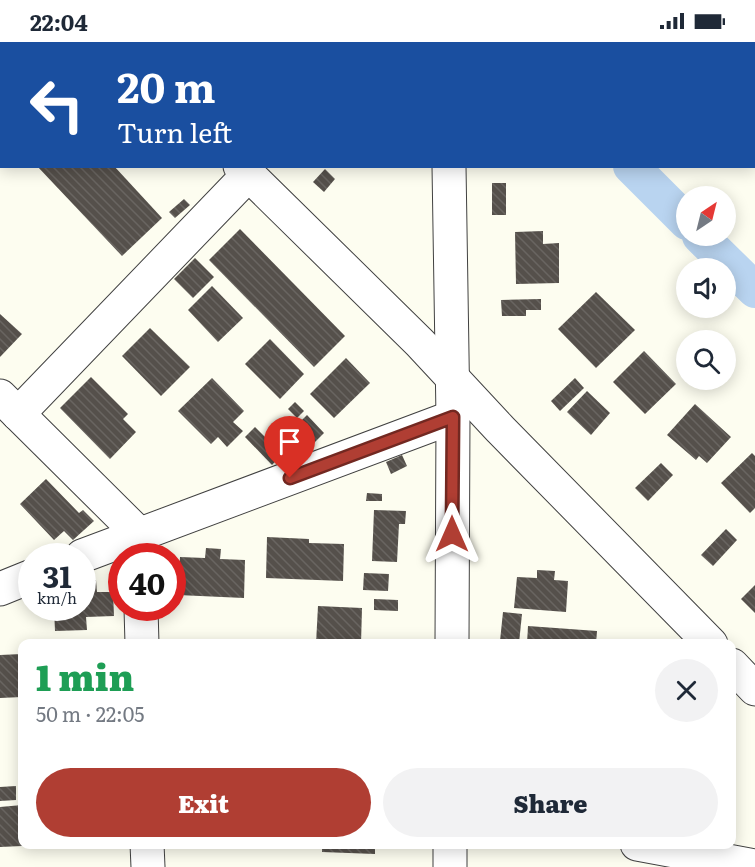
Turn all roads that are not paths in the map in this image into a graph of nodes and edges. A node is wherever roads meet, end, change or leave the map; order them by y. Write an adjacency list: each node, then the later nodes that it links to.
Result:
1 (449, 168): 3 (street)
2 (244, 171): 3 (street); 4 (street)
3 (452, 376): 5 (street); 13 (street)
4 (9, 405): 6 (street)
5 (453, 417): 7 (street); 12 (street)
6 (137, 543)
7 (144, 543)
8 (18, 582): 9 (street)
9 (0, 589)
10 (141, 621): 11 (street)
11 (142, 639)
12 (452, 639)
13 (706, 639)
14 (736, 669): 15 (street)
15 (755, 689)
16 (147, 849): 20 (street)
17 (450, 849): 21 (street)
18 (664, 849): 19 (street)
19 (755, 866)
20 (148, 867)
21 (450, 867)

